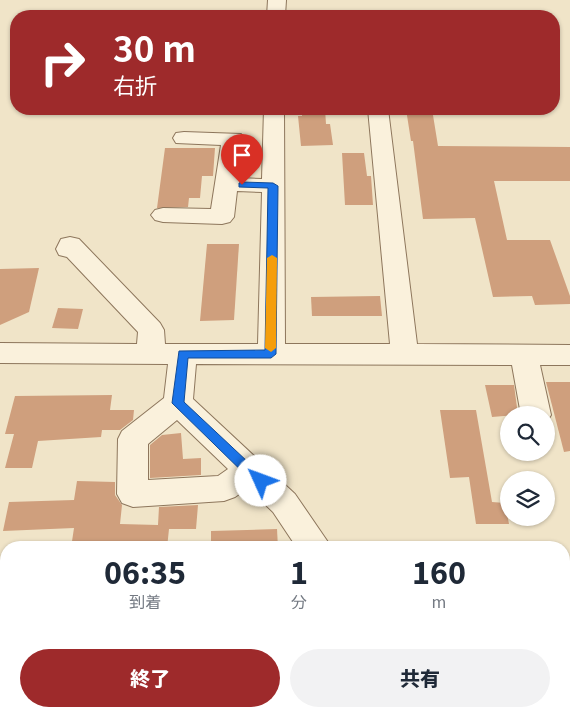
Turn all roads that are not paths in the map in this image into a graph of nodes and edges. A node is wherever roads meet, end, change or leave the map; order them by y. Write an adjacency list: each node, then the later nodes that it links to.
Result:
1 (274, 115): 5 (street)
2 (379, 115): 11 (street)
3 (184, 138): 4 (street)
4 (227, 184): 5 (street); 6 (street)
5 (273, 186): 10 (street)
6 (163, 215)
7 (68, 249): 8 (street)
8 (150, 354): 9 (street); 14 (street)
9 (183, 354): 10 (street); 15 (street)
10 (271, 354): 11 (street)
11 (405, 355): 12 (street)
12 (524, 355): 13 (street); 16 (street)
13 (570, 355)
14 (2, 359)
15 (178, 403): 17 (street); 17 (street)
16 (534, 406)
17 (249, 470): 18 (street)
18 (311, 541)

